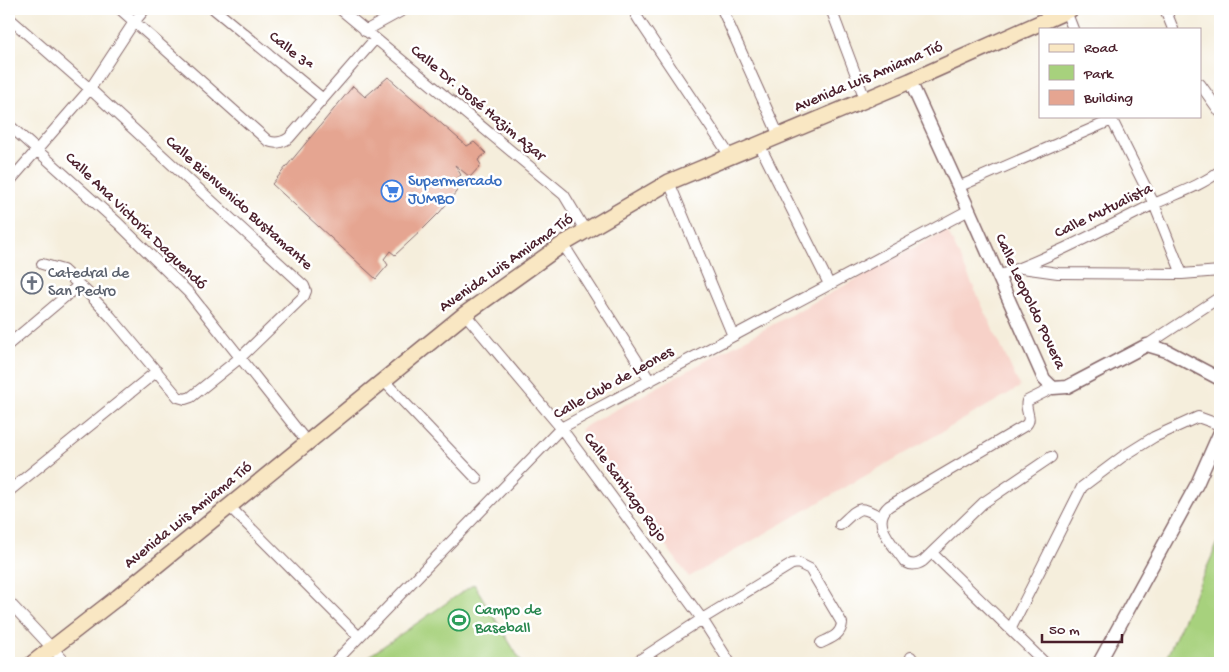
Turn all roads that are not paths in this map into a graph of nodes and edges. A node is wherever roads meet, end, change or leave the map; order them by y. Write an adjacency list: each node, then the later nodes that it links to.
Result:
1 (120, 9): 12 (street)
2 (145, 9): 12 (street)
3 (214, 9): 20 (street, Calle 3ª)
4 (340, 9): 15 (street, Calle Dr. José Hazim Azar)
5 (405, 9): 15 (street)
6 (640, 9): 28 (street)
7 (722, 9): 25 (street)
8 (831, 9): 21 (street)
9 (1164, 9): 14 (street)
10 (1068, 10): 13 (street); 17 (main road, Avenida Luis Amiama Tió)
11 (9, 18): 19 (street, Calle Bienvenido Bustamante)
12 (134, 22): 19 (street); 20 (street)
13 (1073, 28)
14 (1173, 28)
15 (365, 30): 16 (street, Calle Dr. José Hazim Azar)
16 (375, 39): 20 (street); 35 (street, Calle Dr. José Hazim Azar)
17 (910, 81): 21 (main road, Avenida Luis Amiama Tió); 32 (street, Calle Leopoldo Povera)
18 (1202, 87): 22 (street)
19 (90, 90): 27 (street); 49 (street, Calle Bienvenido Bustamante)
20 (323, 98)
21 (865, 100): 25 (main road, Avenida Luis Amiama Tió)
22 (1220, 112)
23 (1111, 118): 32 (street); 33 (street)
24 (9, 125): 27 (street, Calle Ana Victoria Daguendó)
25 (779, 136): 26 (main road, Avenida Luis Amiama Tió)
26 (759, 144): 28 (main road, Avenida Luis Amiama Tió); 42 (street)
27 (38, 150): 30 (street); 49 (street, Calle Ana Victoria Daguendó)
28 (730, 156): 31 (main road, Avenida Luis Amiama Tió)
29 (1220, 170): 33 (street, Calle Mutualista)
30 (9, 182)
31 (669, 182): 35 (main road, Avenida Luis Amiama Tió); 46 (street)
32 (958, 187): 34 (street, Calle Leopoldo Povera)
33 (1154, 204): 38 (street, Calle Mutualista); 40 (street)
34 (969, 210): 41 (street, Calle Leopoldo Povera); 42 (street, Calle Club de Leones)
35 (586, 230): 36 (main road, Avenida Luis Amiama Tió)
36 (563, 244): 45 (main road, Avenida Luis Amiama Tió); 53 (street)
37 (42, 264): 43 (street, Calle Bienvenido Bustamante)
38 (1022, 268): 40 (street); 41 (street, Calle Mutualista)
39 (1220, 271): 40 (street)
40 (1182, 274)
41 (998, 276): 54 (street, Calle Leopoldo Povera)
42 (829, 284): 46 (street, Calle Club de Leones)
43 (79, 285): 47 (street); 50 (street, Calle Bienvenido Bustamante)
44 (1220, 297): 48 (street, Calle Leopoldo Povera)
45 (465, 314): 52 (main road, Avenida Luis Amiama Tió); 56 (street, Calle Santiago Rojo)
46 (733, 336): 53 (street, Calle Club de Leones)
47 (9, 344)
48 (1147, 345): 51 (street); 54 (street, Calle Leopoldo Povera)
49 (241, 357): 50 (street, Calle Bienvenido Bustamante); 58 (street, Calle Ana Victoria Daguendó)
50 (157, 371): 61 (street)
51 (1220, 378)
52 (383, 380): 58 (main road, Avenida Luis Amiama Tió); 60 (street)
53 (650, 381): 56 (street, Calle Club de Leones)
54 (1053, 388): 63 (street)
55 (1220, 425): 68 (street)
56 (561, 428): 67 (street, Calle Santiago Rojo); 69 (street, Calle Club de Leones)
57 (1220, 432): 78 (street)
58 (307, 442): 62 (main road, Avenida Luis Amiama Tió)
59 (1051, 457): 65 (street)
60 (477, 479)
61 (9, 491)
62 (229, 506): 69 (street); 71 (main road, Avenida Luis Amiama Tió)
63 (880, 517): 64 (street); 65 (street)
64 (840, 525)
65 (932, 553): 68 (street)
66 (9, 602): 71 (street)
67 (702, 619): 70 (street); 75 (street); 76 (street, Calle Santiago Rojo)
68 (1010, 628): 77 (street)
69 (359, 637): 74 (street, Calle Club de Leones)
70 (821, 643)
71 (52, 649): 72 (main road, Avenida Luis Amiama Tió); 73 (street)
72 (33, 663)
73 (66, 663)
74 (334, 663)
75 (636, 663)
76 (730, 663)
77 (1045, 663)
78 (1099, 663)

